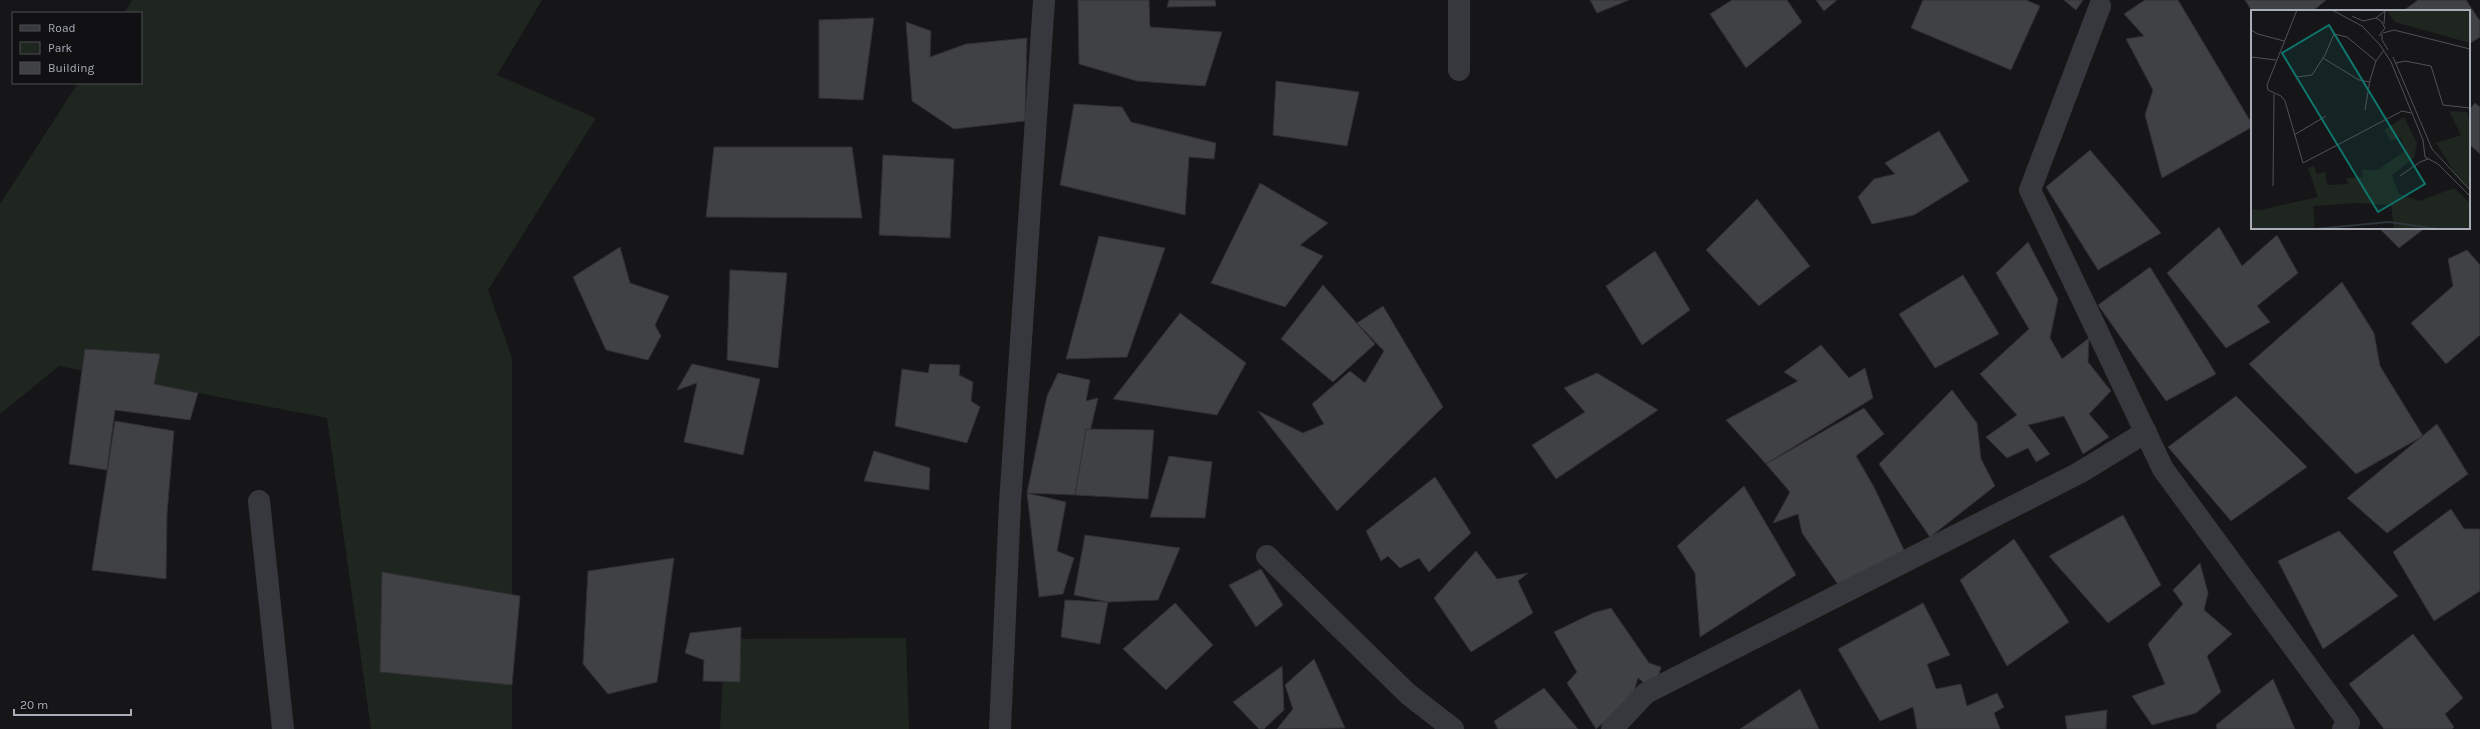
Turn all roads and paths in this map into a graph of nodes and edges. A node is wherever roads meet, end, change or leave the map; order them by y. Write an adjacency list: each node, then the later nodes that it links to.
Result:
1 (1044, 0): 9 (street)
2 (1459, 0): 4 (street)
3 (2100, 6): 5 (street)
4 (1459, 70)
5 (2146, 432): 11 (street); 12 (street)
6 (259, 501): 8 (street)
7 (1267, 556): 10 (street)
8 (283, 729)
9 (1000, 729)
10 (1453, 729)
11 (1612, 729)
12 (2343, 729)

